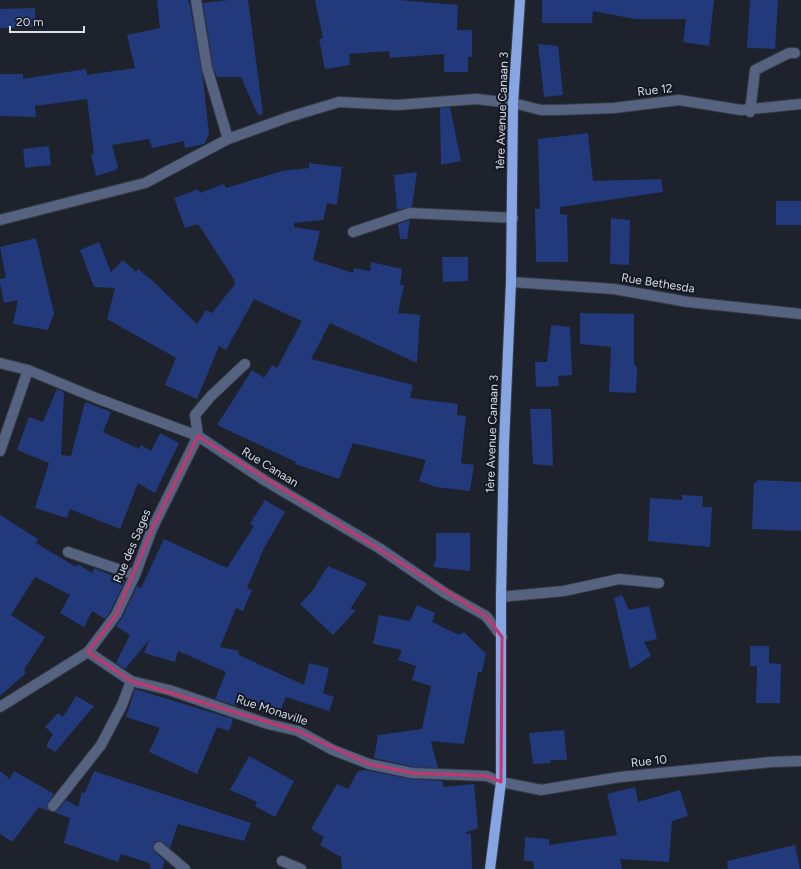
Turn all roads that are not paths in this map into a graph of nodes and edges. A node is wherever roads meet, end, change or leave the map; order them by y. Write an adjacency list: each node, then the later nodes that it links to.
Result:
1 (196, 0): 7 (street)
2 (520, 0): 4 (main road, 1ère Avenue Canaan 3)
3 (795, 53): 6 (street)
4 (513, 103): 6 (street, Rue 12); 7 (street, Rue 12); 8 (main road, 1ère Avenue Canaan 3)
5 (801, 104): 6 (street, Rue 12)
6 (750, 111)
7 (228, 139): 9 (street, Rue 12)
8 (513, 218): 10 (street); 11 (main road, 1ère Avenue Canaan 3)
9 (0, 220)
10 (352, 232)
11 (511, 282): 12 (street, Rue Bethesda); 21 (main road, 1ère Avenue Canaan 3)
12 (801, 314)
13 (0, 363): 15 (street, Rue Canaan)
14 (245, 364): 16 (street)
15 (28, 370): 16 (street, Rue Canaan); 17 (street)
16 (198, 436): 19 (street, Rue des Sages); 22 (street, Rue Canaan)
17 (0, 451)
18 (68, 552): 19 (street)
19 (135, 574): 23 (street, Rue des Sages)
20 (659, 583): 21 (street)
21 (501, 597): 22 (main road, 1ère Avenue Canaan 3)
22 (502, 637): 27 (main road, 1ère Avenue Canaan 3)
23 (88, 652): 24 (street, Rue Monaville); 25 (street, Rue des Sages)
24 (131, 681): 27 (street, Rue Monaville); 28 (street)
25 (1, 703)
26 (801, 761): 27 (street, Rue 10)
27 (501, 782): 33 (main road, 1ère Avenue Canaan 3)
28 (53, 806)
29 (159, 847): 31 (street)
30 (282, 861): 32 (street)
31 (185, 869)
32 (301, 869)
33 (490, 869)

